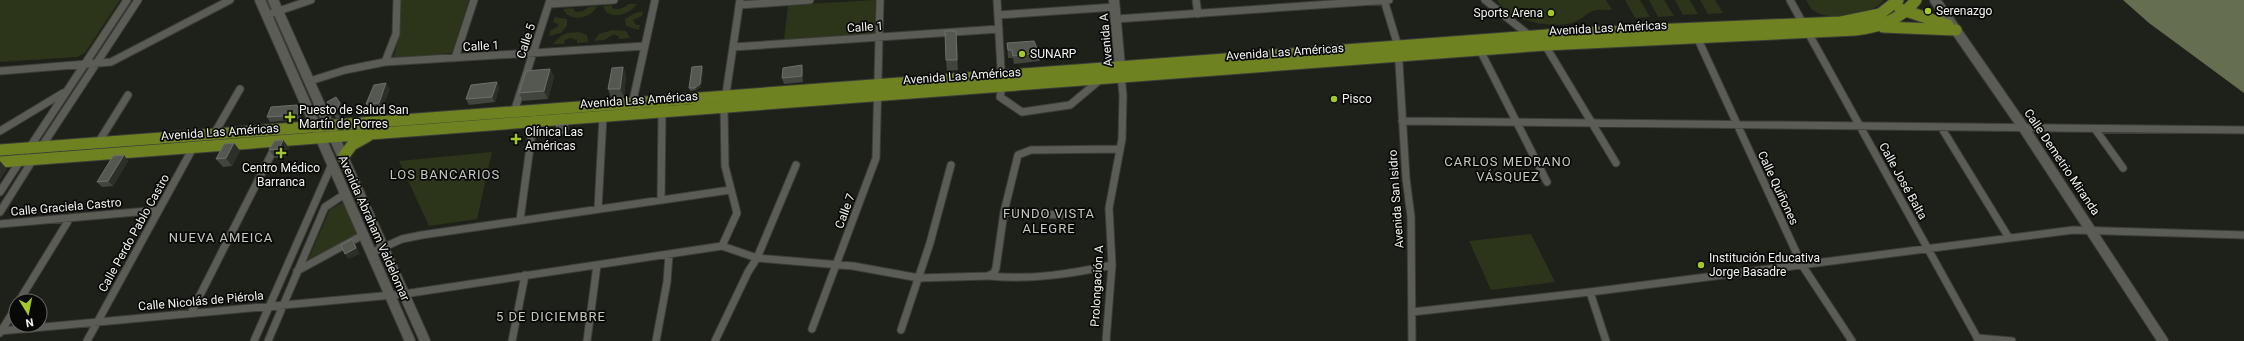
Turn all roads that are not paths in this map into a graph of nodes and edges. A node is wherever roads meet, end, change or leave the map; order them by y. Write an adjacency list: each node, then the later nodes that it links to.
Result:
1 (127, 0): 51 (street)
2 (138, 0): 50 (street)
3 (230, 0): 50 (street)
4 (260, 0): 28 (main road, Avenida Abraham Valdelomar)
5 (274, 0): 25 (main road, Avenida Abraham Valdelomar)
6 (311, 0): 25 (street)
7 (397, 0): 49 (street)
8 (474, 0): 47 (street)
9 (614, 0): 21 (street)
10 (656, 0): 41 (street)
11 (810, 0): 22 (street)
12 (880, 0): 37 (street, Calle 7)
13 (997, 0): 29 (street)
14 (1196, 0): 27 (street)
15 (1384, 0): 16 (street); 27 (street); 44 (street, Avenida San Isidro)
16 (1389, 0)
17 (1485, 0): 36 (street)
18 (1790, 0): 32 (street, Calle José Balta)
19 (1916, 0): 26 (main road, Avenida Las Américas)
20 (1935, 0): 34 (main road, Calle Demetrio Miranda)
21 (550, 2): 45 (street, Calle 5)
22 (739, 2): 42 (street)
23 (1895, 3): 26 (main road); 32 (main road, Avenida Las Américas)
24 (1114, 4): 29 (street); 30 (main road, Avenida A)
25 (278, 12): 28 (street); 38 (main road, Avenida Abraham Valdelomar)
26 (1906, 12): 31 (main road, Avenida Las Américas); 34 (main road)
27 (1198, 14): 30 (street)
28 (267, 15): 39 (main road, Avenida Abraham Valdelomar)
29 (998, 15): 33 (street)
30 (1116, 20): 53 (main road, Avenida A)
31 (1876, 27): 32 (main road, Avenida Las Américas); 34 (main road)
32 (1805, 28): 35 (main road, Avenida Las Américas); 76 (street, Calle José Balta)
33 (999, 29): 37 (street, Calle 1); 56 (street)
34 (1955, 29): 78 (main road, Calle Demetrio Miranda)
35 (1695, 32): 36 (main road, Avenida Las Américas); 40 (main road, Avenida Las Américas); 74 (street, Calle Quiñones)
36 (1530, 36): 44 (main road, Avenida Las Américas)
37 (879, 38): 42 (street, Calle 1); 58 (street, Calle 7)
38 (291, 40): 39 (main road); 46 (main road, Avenida Abraham Valdelomar)
39 (280, 45): 48 (main road, Avenida Abraham Valdelomar)
40 (1545, 45): 43 (main road, Avenida Las Américas); 72 (street)
41 (645, 46): 45 (street, Calle 1); 62 (street)
42 (733, 47): 61 (street)
43 (1480, 50): 44 (main road, Avenida Las Américas); 71 (street)
44 (1398, 51): 53 (main road, Avenida Las Américas); 70 (street, Avenida San Isidro)
45 (533, 54): 47 (street, Calle 1); 65 (street, Calle 5)
46 (299, 57): 48 (main road); 55 (main road, Avenida Abraham Valdelomar)
47 (455, 58): 49 (street, Calle 1)
48 (287, 61): 75 (main road, Avenida Abraham Valdelomar)
49 (385, 62): 55 (street, Calle 1)
50 (95, 64): 51 (street); 89 (street)
51 (83, 65): 52 (street); 59 (street)
52 (0, 71)
53 (1121, 72): 54 (main road, Avenida Las Américas); 56 (main road, Avenida Las Américas); 92 (street, Prolongación A)
54 (1102, 78): 56 (main road, Avenida Las Américas); 56 (street)
55 (310, 81): 73 (main road, Avenida Abraham Valdelomar)
56 (1002, 81): 58 (main road, Avenida Las Américas)
57 (240, 89): 82 (street)
58 (877, 90): 61 (main road, Avenida Las Américas); 63 (main road, Avenida Las Américas); 128 (street, Calle 7)
59 (65, 92): 81 (street); 91 (street)
60 (128, 95): 88 (street)
61 (726, 96): 62 (main road, Avenida Las Américas); 63 (street)
62 (632, 103): 64 (main road, Avenida Las Américas); 67 (street)
63 (724, 107): 66 (main road, Avenida Las Américas); 104 (street)
64 (537, 110): 65 (main road, Avenida Las Américas); 69 (street)
65 (514, 112): 73 (main road, Avenida Las Américas)
66 (662, 112): 67 (main road, Avenida Las Américas); 107 (street)
67 (630, 114): 68 (main road, Avenida Las Américas)
68 (603, 116): 69 (main road, Avenida Las Américas); 109 (street)
69 (533, 121): 83 (main road, Avenida Las Américas); 115 (street)
70 (1402, 121): 71 (street); 141 (street, Avenida San Isidro)
71 (1518, 123): 72 (street); 103 (street)
72 (1592, 124): 74 (street); 98 (street)
73 (329, 125): 75 (main road, Avenida Las Américas); 85 (main road, Avenida Abraham Valdelomar)
74 (1737, 125): 76 (street); 130 (street, Calle Quiñones)
75 (315, 126): 82 (main road, Avenida Las Américas); 86 (main road, Avenida Abraham Valdelomar)
76 (1861, 126): 77 (street); 123 (street, Calle José Balta)
77 (1941, 127): 78 (street); 120 (street)
78 (2023, 127): 79 (street); 117 (main road, Calle Demetrio Miranda)
79 (2096, 129): 80 (street); 102 (street)
80 (2244, 130)
81 (0, 131)
82 (214, 134): 84 (main road, Avenida Las Américas)
83 (373, 134): 85 (main road, Avenida Las Américas); 94 (main road)
84 (200, 135): 88 (main road, Avenida Las Américas); 90 (street, Calle Perdo Pablo Castro)
85 (334, 136): 86 (main road, Avenida Las Américas); 94 (main road, Avenida Abraham Valdelomar)
86 (320, 138): 87 (main road, Avenida Las Américas); 99 (main road, Avenida Abraham Valdelomar)
87 (278, 141): 90 (main road, Avenida Las Américas); 142 (street)
88 (98, 143): 89 (main road, Avenida Las Américas)
89 (42, 147): 91 (main road, Avenida Las Américas); 95 (street)
90 (193, 147): 95 (main road, Avenida Las Américas); 110 (street, Calle Perdo Pablo Castro)
91 (30, 148): 93 (main road, Avenida Las Américas); 96 (street)
92 (1120, 148): 112 (street); 129 (street, Prolongación A)
93 (0, 150)
94 (343, 157): 122 (main road, Avenida Abraham Valdelomar)
95 (34, 159): 96 (main road, Avenida Las Américas); 108 (street)
96 (21, 160): 97 (main road, Avenida Las Américas); 105 (street)
97 (0, 162)
98 (1616, 163)
99 (332, 164): 106 (main road, Avenida Abraham Valdelomar); 140 (street)
100 (796, 165): 126 (street)
101 (951, 165): 134 (street)
102 (2123, 168)
103 (1547, 182)
104 (730, 190): 107 (street); 121 (street)
105 (0, 192)
106 (345, 194): 118 (main road, Avenida Abraham Valdelomar); 131 (street)
107 (661, 200): 109 (street)
108 (2, 204): 111 (street)
109 (598, 209): 115 (street)
110 (159, 210): 114 (street, Calle Graciela Castro); 144 (street, Calle Perdo Pablo Castro)
111 (0, 212)
112 (1004, 212): 113 (street); 133 (street)
113 (1061, 215)
114 (70, 218): 116 (street, Calle Graciela Castro); 136 (street)
115 (520, 220): 122 (street)
116 (0, 224)
117 (2092, 230): 119 (street); 120 (street); 163 (main road, Calle Demetrio Miranda)
118 (363, 235): 124 (main road, Avenida Abraham Valdelomar); 131 (street)
119 (2244, 236)
120 (2009, 238): 123 (street)
121 (722, 246): 125 (street, Calle Nicolás de Piérola); 126 (street)
122 (383, 247): 124 (street); 137 (main road, Avenida Abraham Valdelomar)
123 (1928, 249): 130 (street); 148 (street, Calle José Balta)
124 (371, 253): 138 (main road, Avenida Abraham Valdelomar)
125 (669, 255): 127 (street, Calle Nicolás de Piérola); 156 (street)
126 (757, 258): 128 (street); 157 (street)
127 (597, 265): 132 (street, Calle Nicolás de Piérola); 155 (street)
128 (837, 265): 134 (street); 145 (street, Calle 7)
129 (1112, 265): 133 (street); 158 (street, Prolongación A)
130 (1802, 265): 135 (street); 161 (street, Calle Quiñones)
131 (296, 271): 139 (street)
132 (525, 275): 137 (street, Calle Nicolás de Piérola); 154 (street)
133 (988, 276): 134 (street)
134 (919, 278): 146 (street)
135 (1590, 292): 141 (street); 160 (street)
136 (24, 293)
137 (404, 294): 138 (street, Calle Nicolás de Piérola); 153 (main road, Avenida Abraham Valdelomar)
138 (390, 295): 139 (street, Calle Nicolás de Piérola); 152 (main road, Avenida Abraham Valdelomar)
139 (281, 306): 140 (street, Calle Nicolás de Piérola); 151 (street)
140 (267, 308): 142 (street, Calle Nicolás de Piérola); 150 (street)
141 (1412, 312): 159 (street, Avenida San Isidro)
142 (191, 313): 144 (street, Calle Nicolás de Piérola)
143 (8, 318): 147 (street)
144 (98, 322): 147 (street, Calle Nicolás de Piérola); 149 (street, Calle Perdo Pablo Castro)
145 (812, 329)
146 (901, 330)
147 (0, 331)
148 (1978, 339): 162 (street)
149 (87, 341)
150 (254, 341)
151 (268, 341)
152 (410, 341)
153 (425, 341)
154 (512, 341)
155 (587, 341)
156 (656, 341)
157 (715, 341)
158 (1106, 341)
159 (1412, 341)
160 (1606, 341)
161 (1852, 341)
162 (2012, 341)
163 (2163, 341)

